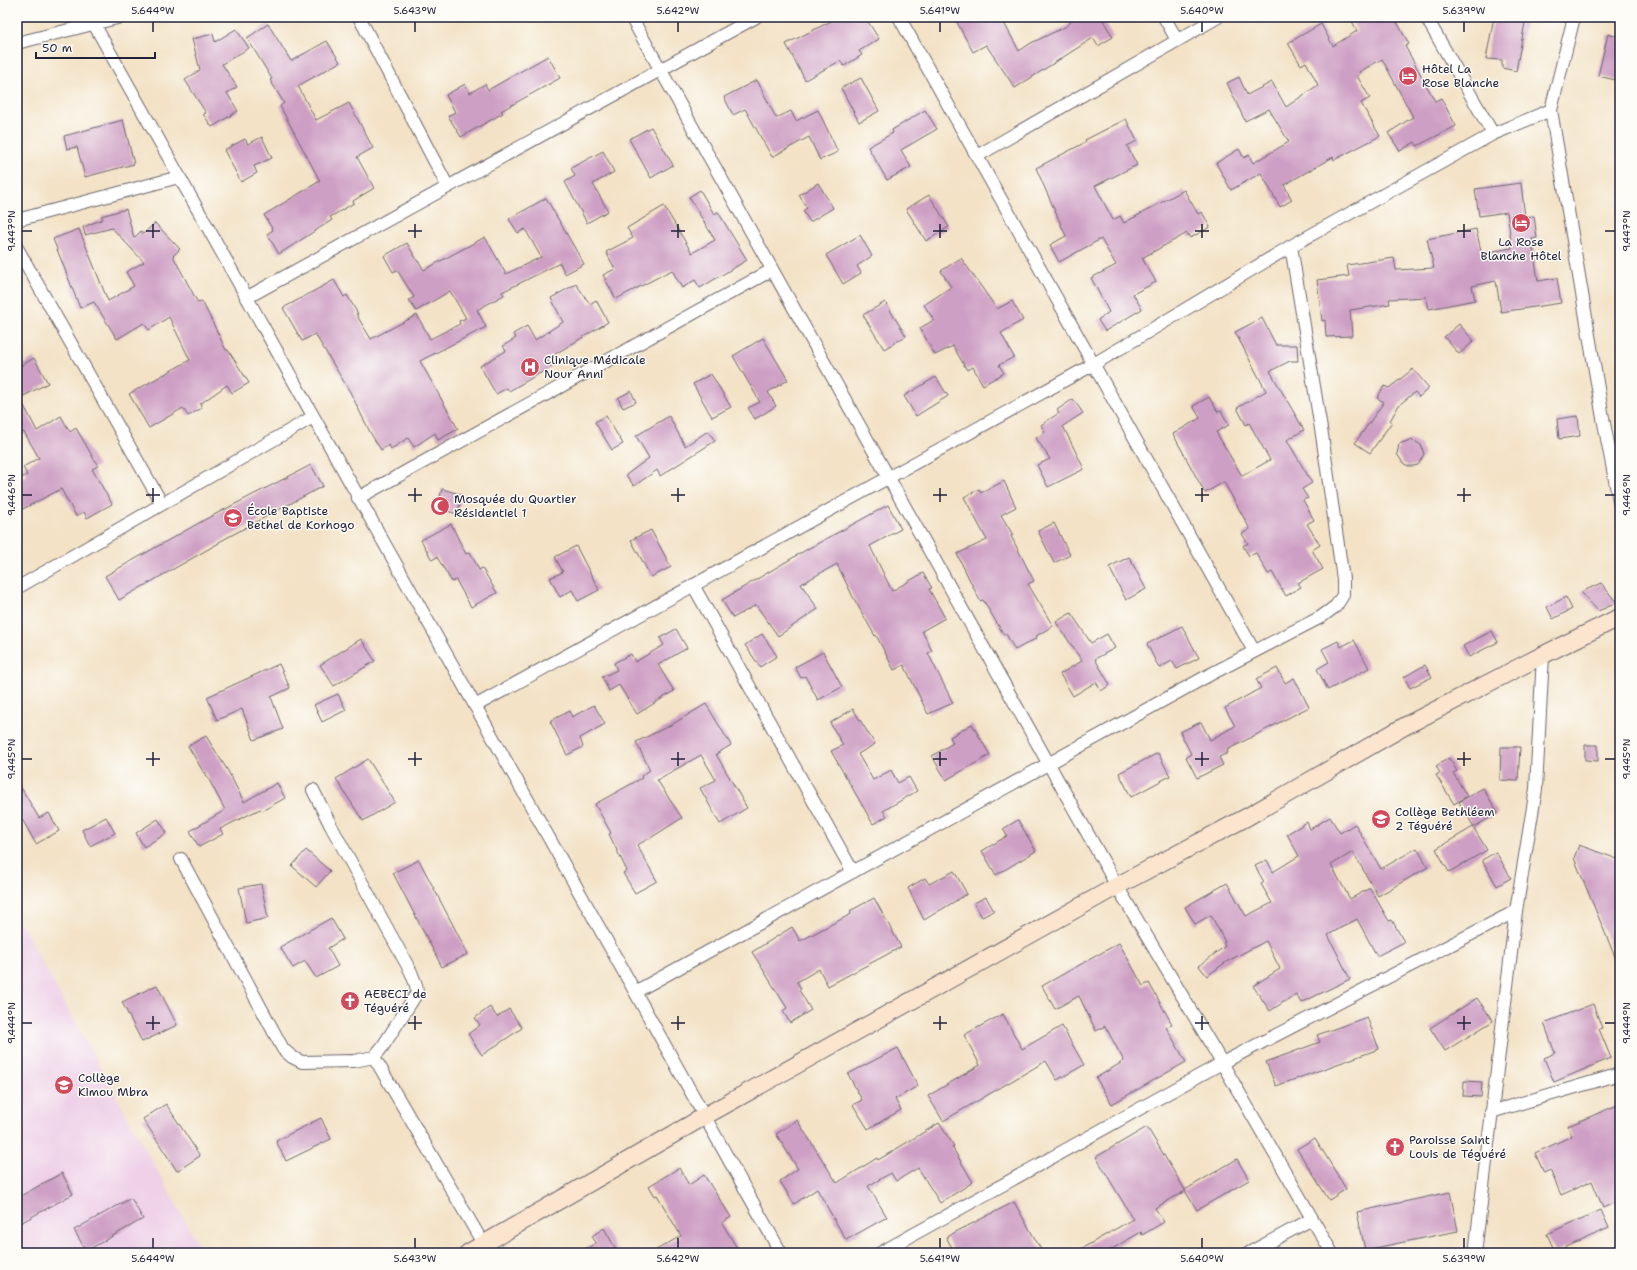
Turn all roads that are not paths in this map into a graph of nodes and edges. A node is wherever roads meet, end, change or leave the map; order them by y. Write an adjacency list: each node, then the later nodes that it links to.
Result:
1 (121, 17): 10 (street)
2 (359, 17): 18 (street)
3 (631, 17): 13 (street)
4 (756, 17): 13 (street)
5 (899, 17): 16 (street)
6 (1164, 17): 11 (street)
7 (1218, 17): 11 (street)
8 (1426, 17): 15 (street)
9 (1574, 17): 14 (street)
10 (94, 24): 12 (street); 17 (street)
11 (1177, 40): 16 (street)
12 (17, 43)
13 (660, 70): 18 (street); 22 (street)
14 (1551, 110): 15 (street); 29 (street)
15 (1493, 134): 20 (street)
16 (977, 156): 24 (street)
17 (179, 177): 19 (street); 23 (street)
18 (448, 187): 23 (street)
19 (17, 220)
20 (1291, 246): 24 (street); 33 (street)
21 (17, 248): 28 (street)
22 (772, 270): 26 (street); 27 (street)
23 (246, 298): 25 (street)
24 (1094, 364): 26 (street); 33 (street)
25 (313, 417): 27 (street); 28 (street)
26 (888, 477): 30 (street); 36 (street)
27 (358, 498): 35 (street)
28 (162, 504): 31 (street)
29 (1620, 506)
30 (693, 585): 35 (street); 39 (street)
31 (17, 588)
32 (1620, 617): 34 (street)
33 (1254, 651): 36 (street)
34 (1543, 655): 40 (street); 41 (street)
35 (475, 706): 42 (street)
36 (1048, 764): 39 (street); 40 (street)
37 (313, 790): 43 (street)
38 (181, 859): 43 (street)
39 (853, 872): 42 (street)
40 (1117, 886): 44 (street); 47 (street)
41 (1516, 911): 44 (street); 46 (street)
42 (635, 992): 47 (street)
43 (374, 1057): 49 (street)
44 (1222, 1063): 48 (street); 52 (street)
45 (1620, 1074): 46 (street)
46 (1491, 1112): 55 (street)
47 (705, 1116): 49 (street); 51 (street)
48 (1312, 1219): 53 (street); 54 (street)
49 (484, 1245): 50 (street)
50 (468, 1253)
51 (781, 1253)
52 (880, 1253)
53 (1249, 1253)
54 (1332, 1253)
55 (1475, 1253)

